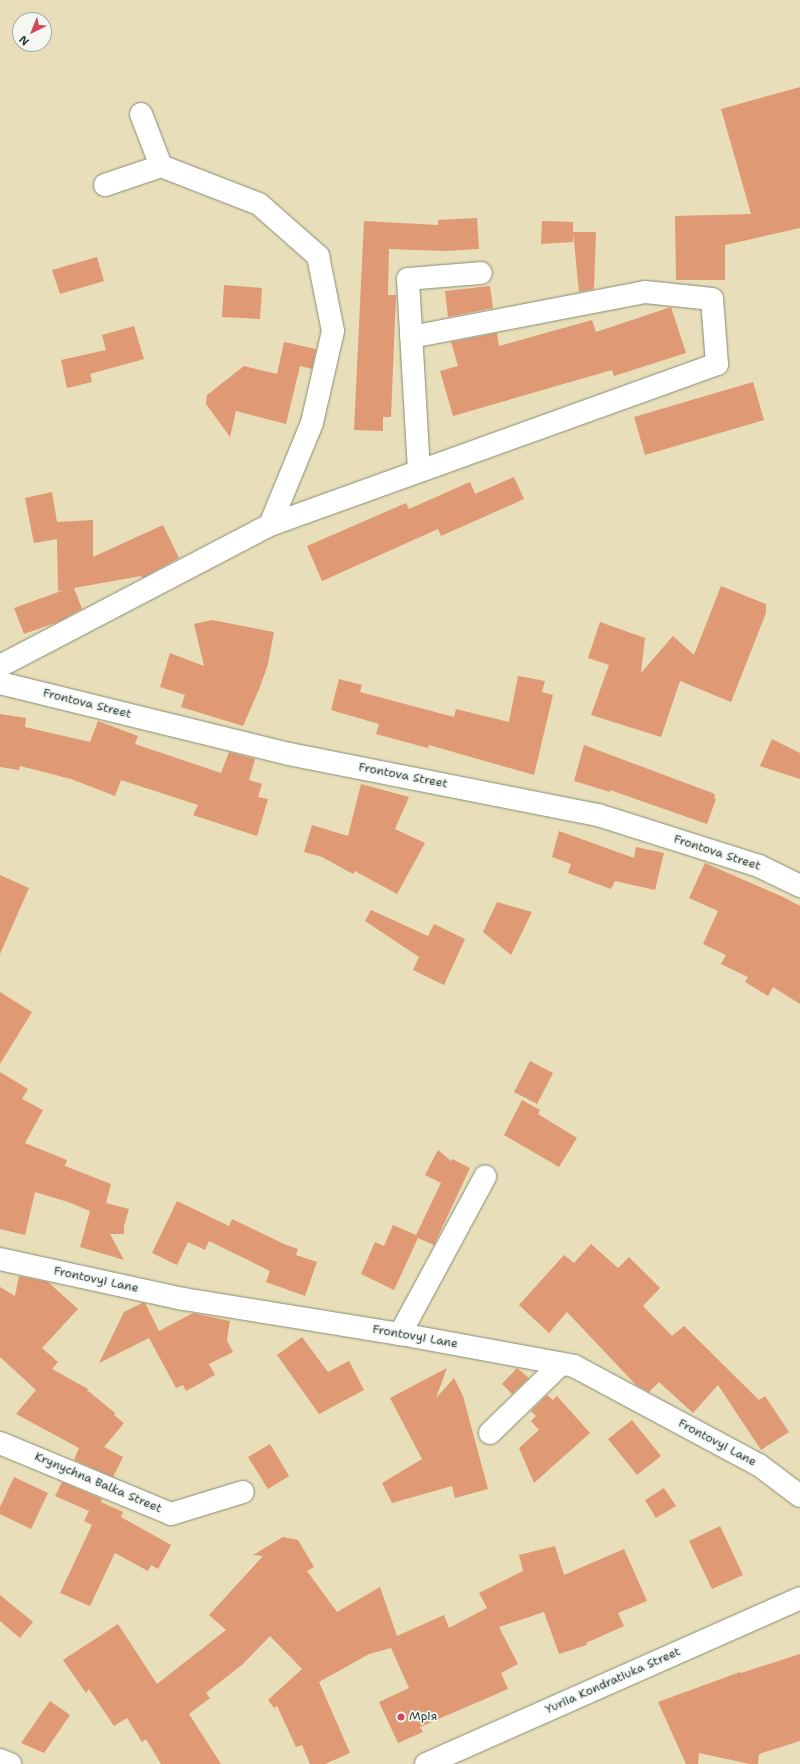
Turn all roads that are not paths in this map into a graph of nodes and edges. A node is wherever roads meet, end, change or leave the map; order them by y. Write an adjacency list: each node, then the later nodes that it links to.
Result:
1 (141, 114): 2 (street)
2 (161, 166): 3 (street); 7 (street)
3 (105, 185)
4 (481, 273): 5 (street)
5 (411, 337): 6 (street); 6 (street)
6 (419, 471): 7 (street)
7 (270, 525): 8 (street)
8 (0, 666)
9 (0, 683): 10 (street, Frontova Street)
10 (800, 886)
11 (485, 1177): 13 (street)
12 (0, 1259): 13 (street, Frontovyi Lane)
13 (400, 1334): 14 (street, Frontovyi Lane)
14 (561, 1364): 15 (street); 18 (street, Frontovyi Lane)
15 (490, 1433)
16 (0, 1442): 17 (street, Krynychna Balka Street)
17 (243, 1492)
18 (800, 1496)
19 (800, 1598): 22 (street, Yuriia Kondratiuka Street)
20 (0, 1760): 21 (street)
21 (10, 1764)
22 (426, 1764)

